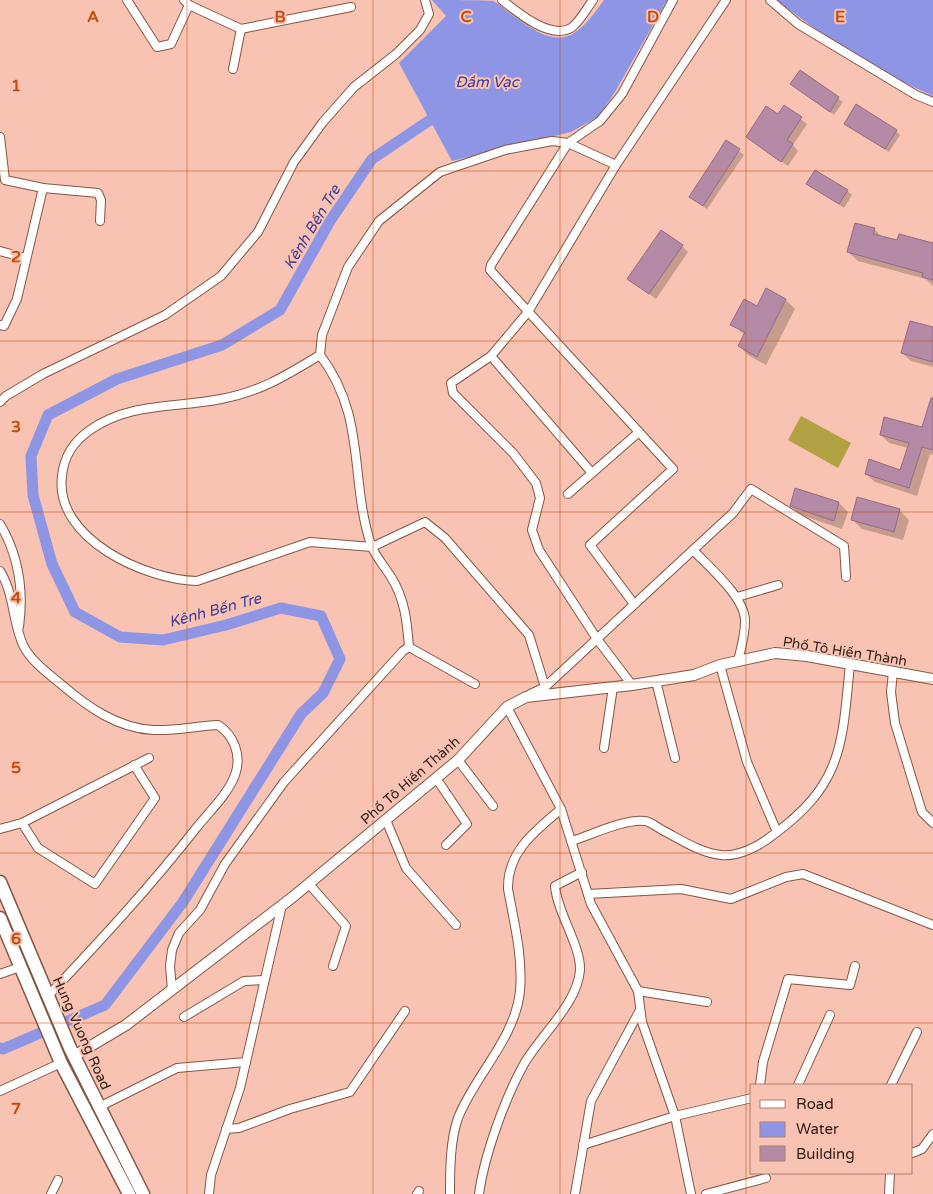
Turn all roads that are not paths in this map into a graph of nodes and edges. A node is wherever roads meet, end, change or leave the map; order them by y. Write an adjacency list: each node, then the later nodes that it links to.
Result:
1 (127, 0): 8 (street)
2 (425, 0): 24 (street)
3 (502, 0): 4 (street)
4 (593, 0)
5 (673, 0): 14 (street)
6 (726, 0): 15 (street)
7 (770, 0): 12 (street)
8 (186, 2): 10 (street)
9 (351, 7): 10 (street)
10 (241, 29): 11 (street)
11 (232, 69)
12 (933, 102)
13 (0, 137): 16 (street)
14 (568, 143): 15 (street); 20 (street); 22 (street)
15 (616, 165): 20 (street)
16 (43, 188): 17 (street); 19 (street)
17 (100, 221)
18 (0, 251): 19 (street)
19 (26, 258): 21 (street)
20 (528, 312): 23 (street); 25 (street)
21 (0, 325)
22 (320, 355): 29 (street); 29 (street)
23 (491, 356): 26 (street); 37 (street)
24 (0, 402)
25 (639, 432): 26 (street); 35 (street)
26 (592, 473): 27 (street)
27 (568, 494)
28 (0, 524): 36 (street)
29 (372, 548): 38 (street); 47 (street)
30 (693, 550): 32 (street); 34 (street); 35 (street)
31 (0, 571): 36 (street)
32 (846, 577)
33 (778, 585): 34 (street)
34 (737, 597): 39 (street)
35 (634, 604): 37 (street)
36 (19, 634): 81 (street)
37 (597, 639): 46 (street); 47 (street)
38 (409, 647): 45 (street); 79 (street)
39 (738, 661): 40 (street, Phố Tô Hiến Thành); 41 (street, Phố Tô Hiến Thành)
40 (850, 664): 42 (street, Phố Tô Hiến Thành); 63 (street)
41 (720, 665): 44 (street, Phố Tô Hiến Thành); 63 (street)
42 (893, 672): 43 (street, Phố Tô Hiến Thành); 61 (street)
43 (933, 679)
44 (656, 681): 46 (street, Phố Tô Hiến Thành); 53 (street)
45 (475, 684)
46 (632, 685): 48 (street, Phố Tô Hiến Thành)
47 (545, 687): 49 (street)
48 (613, 687): 49 (street, Phố Tô Hiến Thành); 51 (street)
49 (526, 697): 50 (street, Phố Tô Hiến Thành)
50 (506, 707): 54 (street, Phố Tô Hiến Thành); 58 (street)
51 (604, 748)
52 (149, 758): 55 (street)
53 (675, 758)
54 (458, 760): 56 (street, Phố Tô Hiến Thành); 57 (street)
55 (134, 766): 60 (street); 60 (street)
56 (436, 778): 59 (street, Phố Tô Hiến Thành); 65 (street)
57 (493, 806)
58 (561, 809): 64 (street); 109 (street)
59 (386, 820): 68 (street, Phố Tô Hiến Thành); 72 (street)
60 (22, 823): 62 (street)
61 (933, 823)
62 (0, 829)
63 (777, 832): 64 (street)
64 (572, 841): 66 (street)
65 (446, 845)
66 (582, 872): 69 (street); 110 (street)
67 (0, 882): 81 (main road, Hung Vuong Road)
68 (309, 884): 70 (street, Phố Tô Hiến Thành); 74 (street)
69 (588, 894): 73 (street); 80 (street)
70 (282, 906): 78 (street); 79 (street, Phố Tô Hiến Thành)
71 (0, 918): 76 (main road, Hung Vuong Road)
72 (456, 925)
73 (933, 925)
74 (333, 966)
75 (856, 966): 91 (street)
76 (20, 967): 77 (street); 89 (main road, Hung Vuong Road)
77 (0, 974)
78 (264, 980): 86 (street); 90 (street)
79 (172, 990): 88 (street, Phố Tô Hiến Thành)
80 (638, 992): 82 (street); 83 (street)
81 (48, 996): 88 (main road, Hung Vuong Road)
82 (707, 1002)
83 (640, 1010): 97 (street); 100 (street)
84 (405, 1011): 98 (street)
85 (830, 1015): 92 (street)
86 (184, 1017)
87 (918, 1032): 93 (street)
88 (72, 1052): 89 (main road); 96 (main road, Hung Vuong Road)
89 (59, 1060): 94 (street); 106 (main road, Hung Vuong Road)
90 (246, 1062): 96 (street); 98 (street)
91 (760, 1084)
92 (798, 1084)
93 (892, 1084)
94 (0, 1091)
95 (750, 1098): 97 (street)
96 (99, 1107): 107 (main road, Hung Vuong Road)
97 (675, 1116): 100 (street); 112 (street)
98 (226, 1129): 108 (street)
99 (933, 1134): 101 (street)
100 (583, 1145): 111 (street)
101 (913, 1153)
102 (890, 1174): 114 (street)
103 (766, 1178): 113 (street)
104 (58, 1180): 105 (street)
105 (51, 1194)
106 (129, 1194)
107 (144, 1194)
108 (209, 1194)
109 (450, 1194)
110 (479, 1194)
111 (575, 1194)
112 (691, 1194)
113 (706, 1194)
114 (889, 1194)

